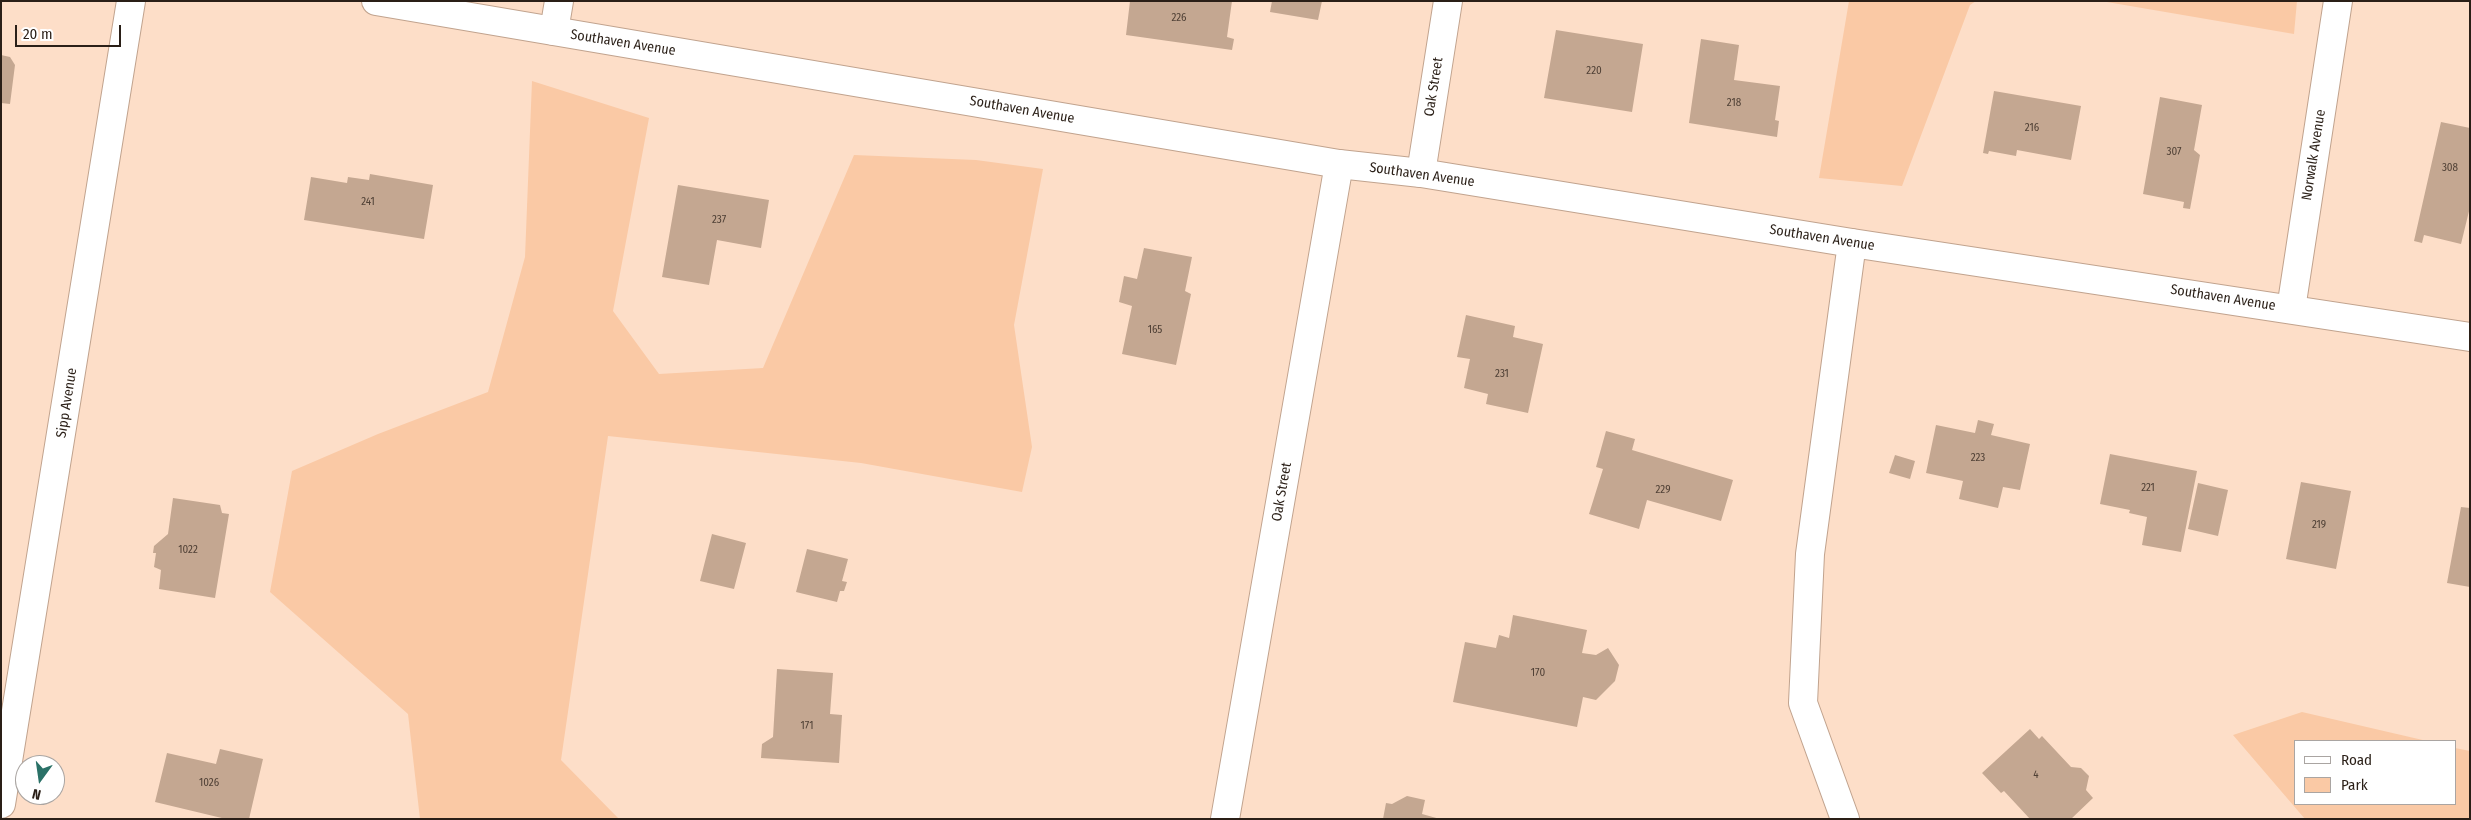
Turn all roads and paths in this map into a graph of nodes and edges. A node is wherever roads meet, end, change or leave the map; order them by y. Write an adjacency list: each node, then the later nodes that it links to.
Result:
1 (131, 1): 12 (street, Sipp Avenue)
2 (376, 1): 6 (street, Southaven Avenue)
3 (559, 1): 6 (street)
4 (1448, 1): 8 (street, Oak Street)
5 (2338, 1): 10 (street, Norwalk Avenue)
6 (554, 31): 7 (street, Southaven Avenue)
7 (1339, 164): 8 (street, Southaven Avenue); 13 (street, Oak Street)
8 (1421, 173): 9 (street, Southaven Avenue)
9 (1852, 243): 10 (street, Southaven Avenue); 14 (street)
10 (2291, 309): 11 (street, Southaven Avenue)
11 (2470, 337)
12 (1, 804)
13 (1225, 819)
14 (1845, 819)

